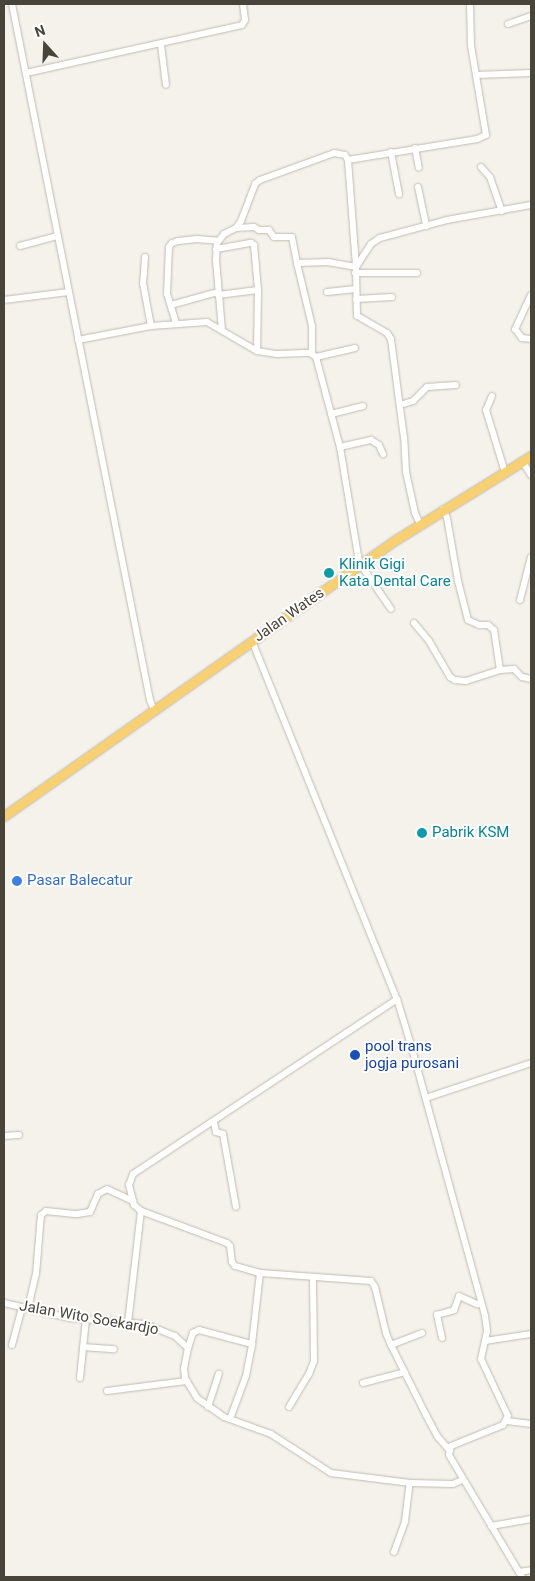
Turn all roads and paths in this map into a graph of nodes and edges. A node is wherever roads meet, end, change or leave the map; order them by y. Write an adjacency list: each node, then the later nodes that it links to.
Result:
1 (12, 4): 7 (street)
2 (243, 4): 6 (street)
3 (470, 4): 9 (street)
4 (531, 16): 5 (street)
5 (508, 24)
6 (161, 45): 7 (street); 10 (street)
7 (26, 73): 22 (street)
8 (531, 73): 9 (street)
9 (476, 75): 11 (street)
10 (166, 84)
11 (415, 148): 12 (street); 15 (street)
12 (391, 152): 13 (street); 17 (street)
13 (348, 160): 21 (street); 27 (street)
14 (481, 167): 19 (street)
15 (419, 168)
16 (418, 187): 20 (street)
17 (399, 194)
18 (531, 205): 19 (street)
19 (502, 211): 20 (street)
20 (426, 226): 27 (street)
21 (236, 228): 23 (street); 26 (street)
22 (58, 236): 24 (street); 31 (street)
23 (217, 245): 30 (street); 33 (street); 38 (street)
24 (20, 246)
25 (145, 256): 40 (street)
26 (297, 263): 27 (street); 46 (street)
27 (356, 270): 28 (street); 29 (street)
28 (418, 274)
29 (356, 289): 32 (street); 36 (street)
30 (258, 290): 33 (street); 45 (street)
31 (69, 292): 37 (street); 43 (street)
32 (327, 292)
33 (218, 293): 38 (street); 41 (street)
34 (531, 295): 42 (street)
35 (392, 297): 36 (street)
36 (356, 299): 49 (street)
37 (4, 300)
38 (171, 305): 39 (street)
39 (176, 323): 40 (street); 41 (street)
40 (151, 326): 43 (street)
41 (222, 330): 45 (street)
42 (531, 339)
43 (78, 340): 68 (street)
44 (355, 348): 46 (street)
45 (257, 351): 46 (street)
46 (314, 356): 51 (street)
47 (456, 385): 49 (street)
48 (492, 396): 56 (street)
49 (400, 405): 59 (street)
50 (363, 406): 51 (street)
51 (331, 414): 52 (street)
52 (340, 447): 53 (street); 61 (street)
53 (383, 454)
54 (531, 456): 55 (highway, Jalan Wates)
55 (522, 461): 56 (highway, Jalan Wates); 57 (street)
56 (505, 472): 58 (highway, Jalan Wates)
57 (531, 475)
58 (443, 510): 59 (highway, Jalan Wates); 66 (street)
59 (420, 524): 61 (highway, Jalan Wates)
60 (531, 557): 62 (street)
61 (361, 565): 63 (street); 65 (highway, Jalan Wates)
62 (520, 600)
63 (391, 609)
64 (414, 623): 66 (street)
65 (252, 641): 68 (highway, Jalan Wates); 70 (street)
66 (500, 670): 67 (street)
67 (531, 679)
68 (154, 710): 69 (highway, Jalan Wates)
69 (4, 816)
70 (397, 999): 72 (street); 73 (street)
71 (531, 1064): 72 (street)
72 (426, 1098): 81 (street)
73 (214, 1122): 76 (street); 77 (street)
74 (19, 1135): 75 (street)
75 (4, 1136)
76 (133, 1201): 78 (street); 83 (street)
77 (236, 1207)
78 (141, 1211): 79 (street); 85 (street)
79 (260, 1273): 80 (street); 90 (street)
80 (313, 1277): 92 (street); 103 (street)
81 (480, 1301): 88 (street); 89 (street)
82 (4, 1303): 83 (street, Jalan Wito Soekardjo)
83 (25, 1308): 84 (street, Jalan Wito Soekardjo); 91 (street)
84 (86, 1319): 85 (street, Jalan Wito Soekardjo); 93 (street)
85 (128, 1323): 94 (street, Jalan Wito Soekardjo)
86 (422, 1333): 92 (street)
87 (531, 1334): 89 (street)
88 (442, 1338)
89 (484, 1341): 105 (street)
90 (252, 1344): 94 (street); 104 (street)
91 (12, 1345)
92 (391, 1345): 96 (street)
93 (83, 1347): 95 (street); 98 (street)
94 (188, 1348): 99 (street)
95 (114, 1349)
96 (405, 1372): 100 (street); 107 (street)
97 (220, 1374): 102 (street)
98 (80, 1378)
99 (186, 1380): 101 (street); 102 (street)
100 (363, 1383)
101 (107, 1391)
102 (208, 1407): 104 (street)
103 (289, 1407)
104 (230, 1419): 109 (street)
105 (507, 1421): 106 (street); 107 (street)
106 (531, 1424)
107 (449, 1450): 108 (street)
108 (462, 1480): 109 (street); 111 (street)
109 (410, 1483): 112 (street)
110 (531, 1519): 111 (street)
111 (491, 1526): 114 (street)
112 (394, 1552)
113 (531, 1570): 114 (street)
114 (521, 1575)

